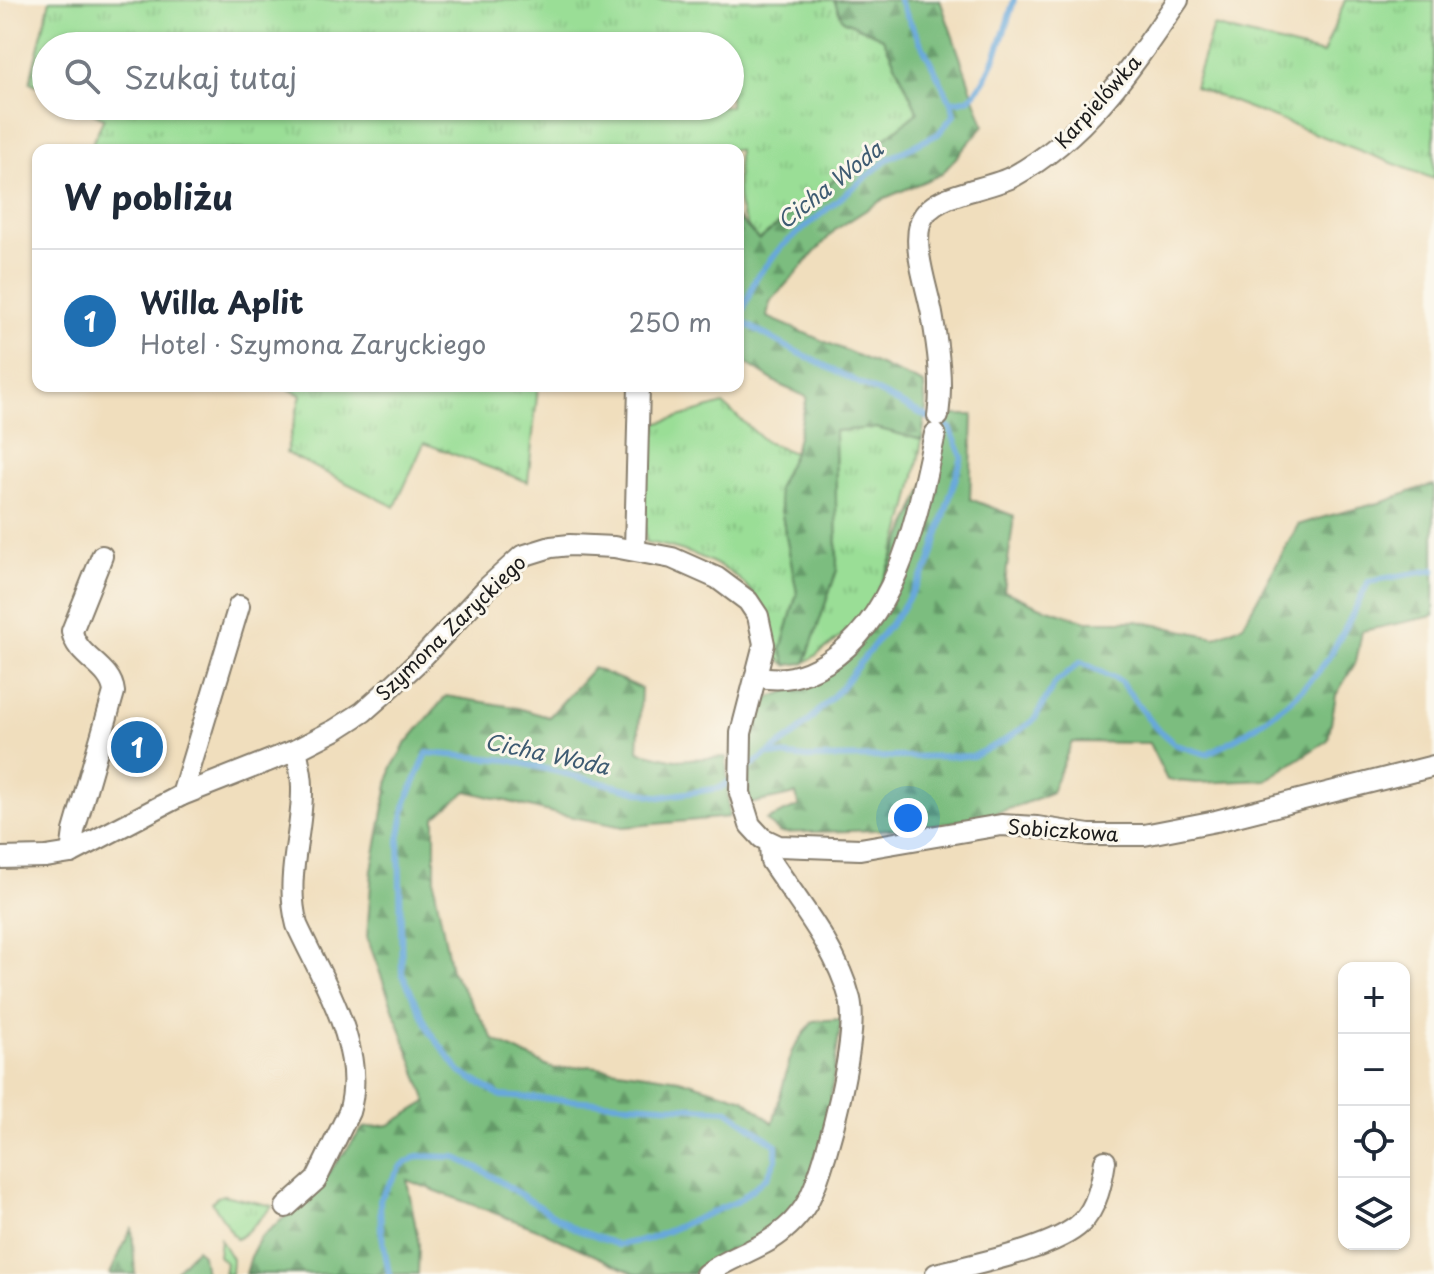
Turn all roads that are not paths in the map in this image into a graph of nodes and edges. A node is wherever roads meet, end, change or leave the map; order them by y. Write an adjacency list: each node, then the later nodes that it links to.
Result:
1 (1178, 0): 6 (street, Karpielówka)
2 (639, 392): 3 (street)
3 (635, 550): 6 (street, Szymona Zaryckiego); 7 (street, Szymona Zaryckiego)
4 (102, 556): 11 (street)
5 (239, 606): 9 (street)
6 (756, 676): 10 (street)
7 (296, 750): 9 (street, Szymona Zaryckiego); 14 (street)
8 (1434, 766): 10 (street, Sobiczkowa)
9 (182, 795): 11 (street, Szymona Zaryckiego)
10 (770, 843): 15 (street)
11 (71, 853): 12 (street, Szymona Zaryckiego)
12 (0, 858)
13 (1105, 1161): 16 (street)
14 (286, 1207)
15 (706, 1274)
16 (936, 1274)

